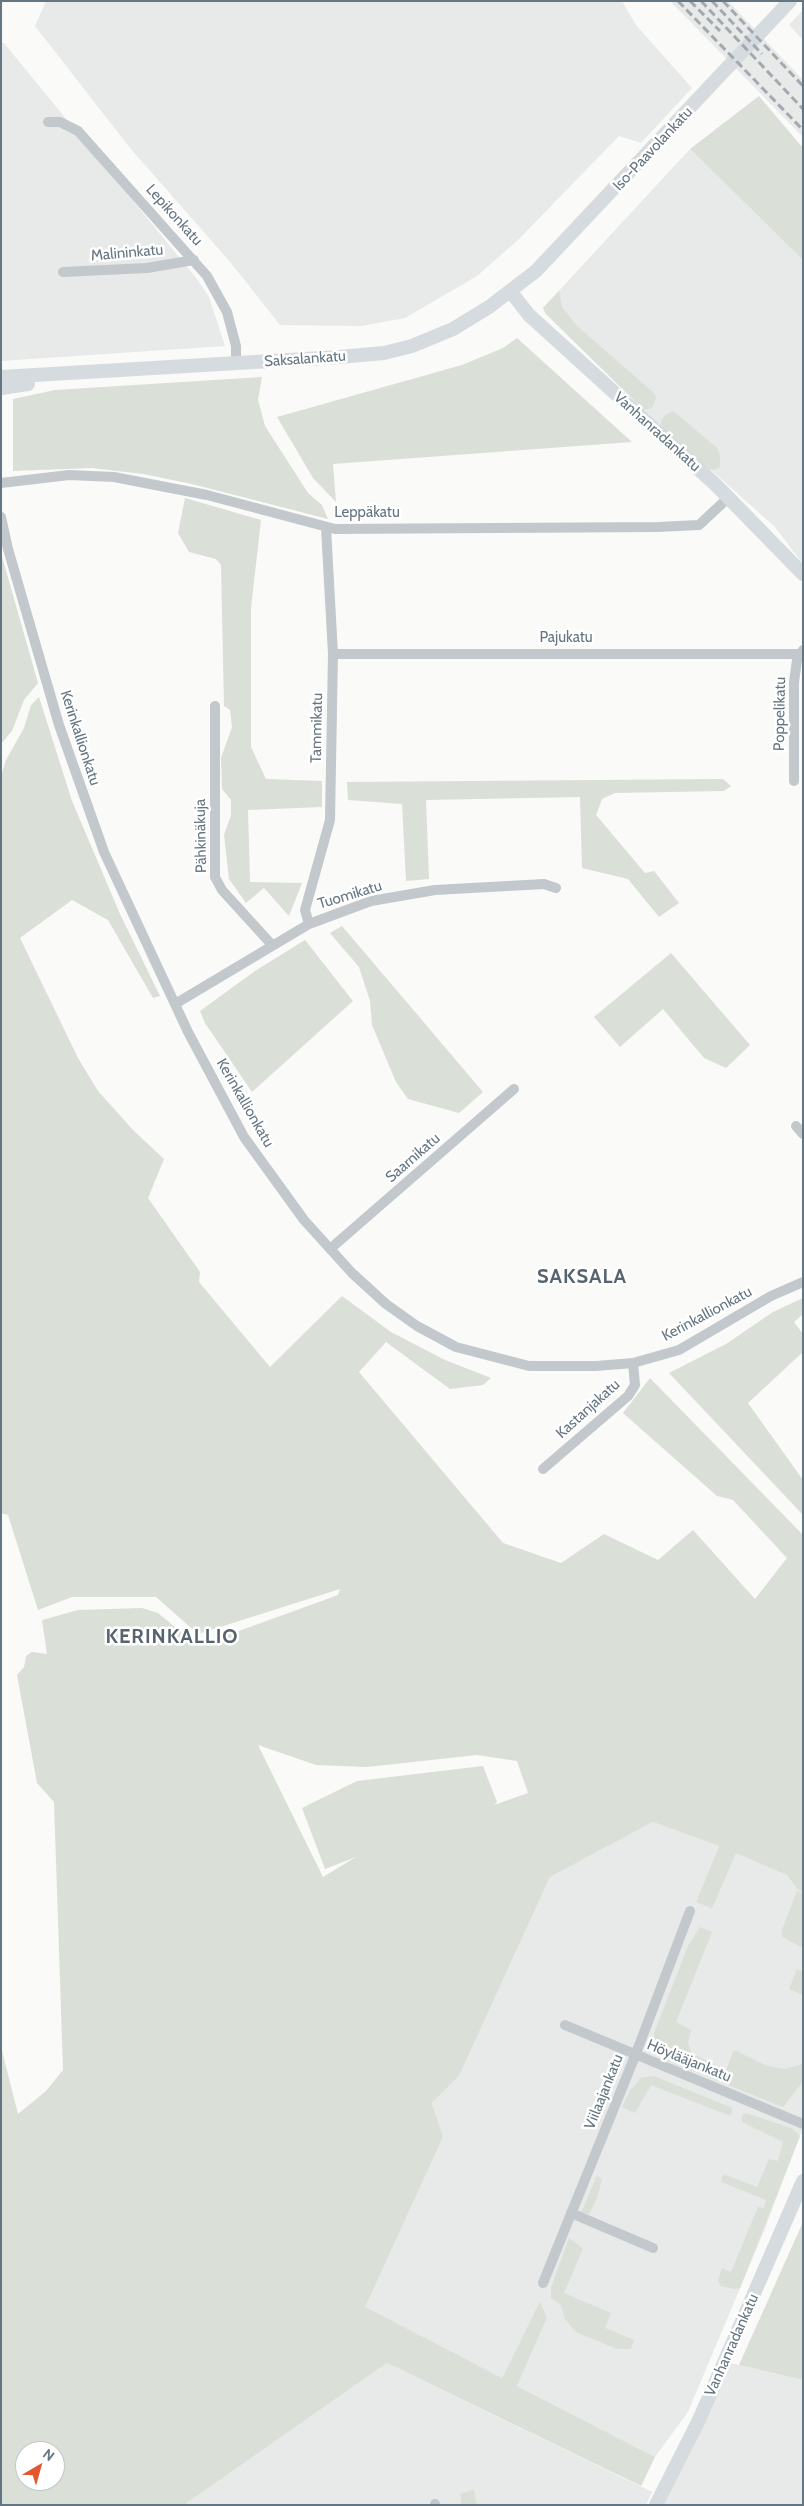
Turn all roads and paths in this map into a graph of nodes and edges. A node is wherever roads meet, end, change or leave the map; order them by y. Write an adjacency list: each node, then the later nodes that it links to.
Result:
1 (790, 1): 5 (main road, Iso-Paavolankatu)
2 (48, 122): 3 (street, Lepikonkatu)
3 (194, 260): 4 (street, Malininkatu); 6 (street, Lepikonkatu)
4 (63, 272)
5 (511, 292): 6 (main road, Saksalankatu); 11 (main road, Vanhanradankatu)
6 (236, 362): 7 (main road, Saksalankatu)
7 (85, 374): 8 (main road, Saksalankatu); 9 (main road, Saksalankatu)
8 (1, 378)
9 (1, 388)
10 (1, 483): 13 (street, Leppäkatu)
11 (728, 498): 13 (street, Leppäkatu); 14 (main road, Vanhanradankatu)
12 (1, 517): 22 (street, Kerinkallionkatu)
13 (326, 528): 16 (street, Tammikatu)
14 (803, 574)
15 (801, 652): 16 (street, Pajukatu); 18 (street, Poppelikatu)
16 (333, 654): 20 (street, Tammikatu)
17 (215, 706): 21 (street, Pähkinäkuja)
18 (794, 781)
19 (556, 888): 20 (street, Tuomikatu)
20 (309, 924): 21 (street, Tuomikatu)
21 (272, 945): 22 (street, Tuomikatu)
22 (175, 1004): 24 (street, Kerinkallionkatu)
23 (514, 1089): 24 (street, Saarnikatu)
24 (330, 1249): 26 (street, Kerinkallionkatu)
25 (803, 1282): 26 (street, Kerinkallionkatu)
26 (633, 1363): 27 (street, Kastanjakatu)
27 (544, 1469)
28 (690, 1911): 30 (street, Viilaajankatu)
29 (565, 2025): 30 (street, Höylääjankatu)
30 (635, 2056): 31 (street, Höylääjankatu); 33 (street, Viilaajankatu)
31 (803, 2124)
32 (803, 2181): 36 (main road, Vanhanradankatu)
33 (571, 2213): 34 (street); 35 (street, Viilaajankatu)
34 (653, 2248)
35 (543, 2283)
36 (656, 2505)

